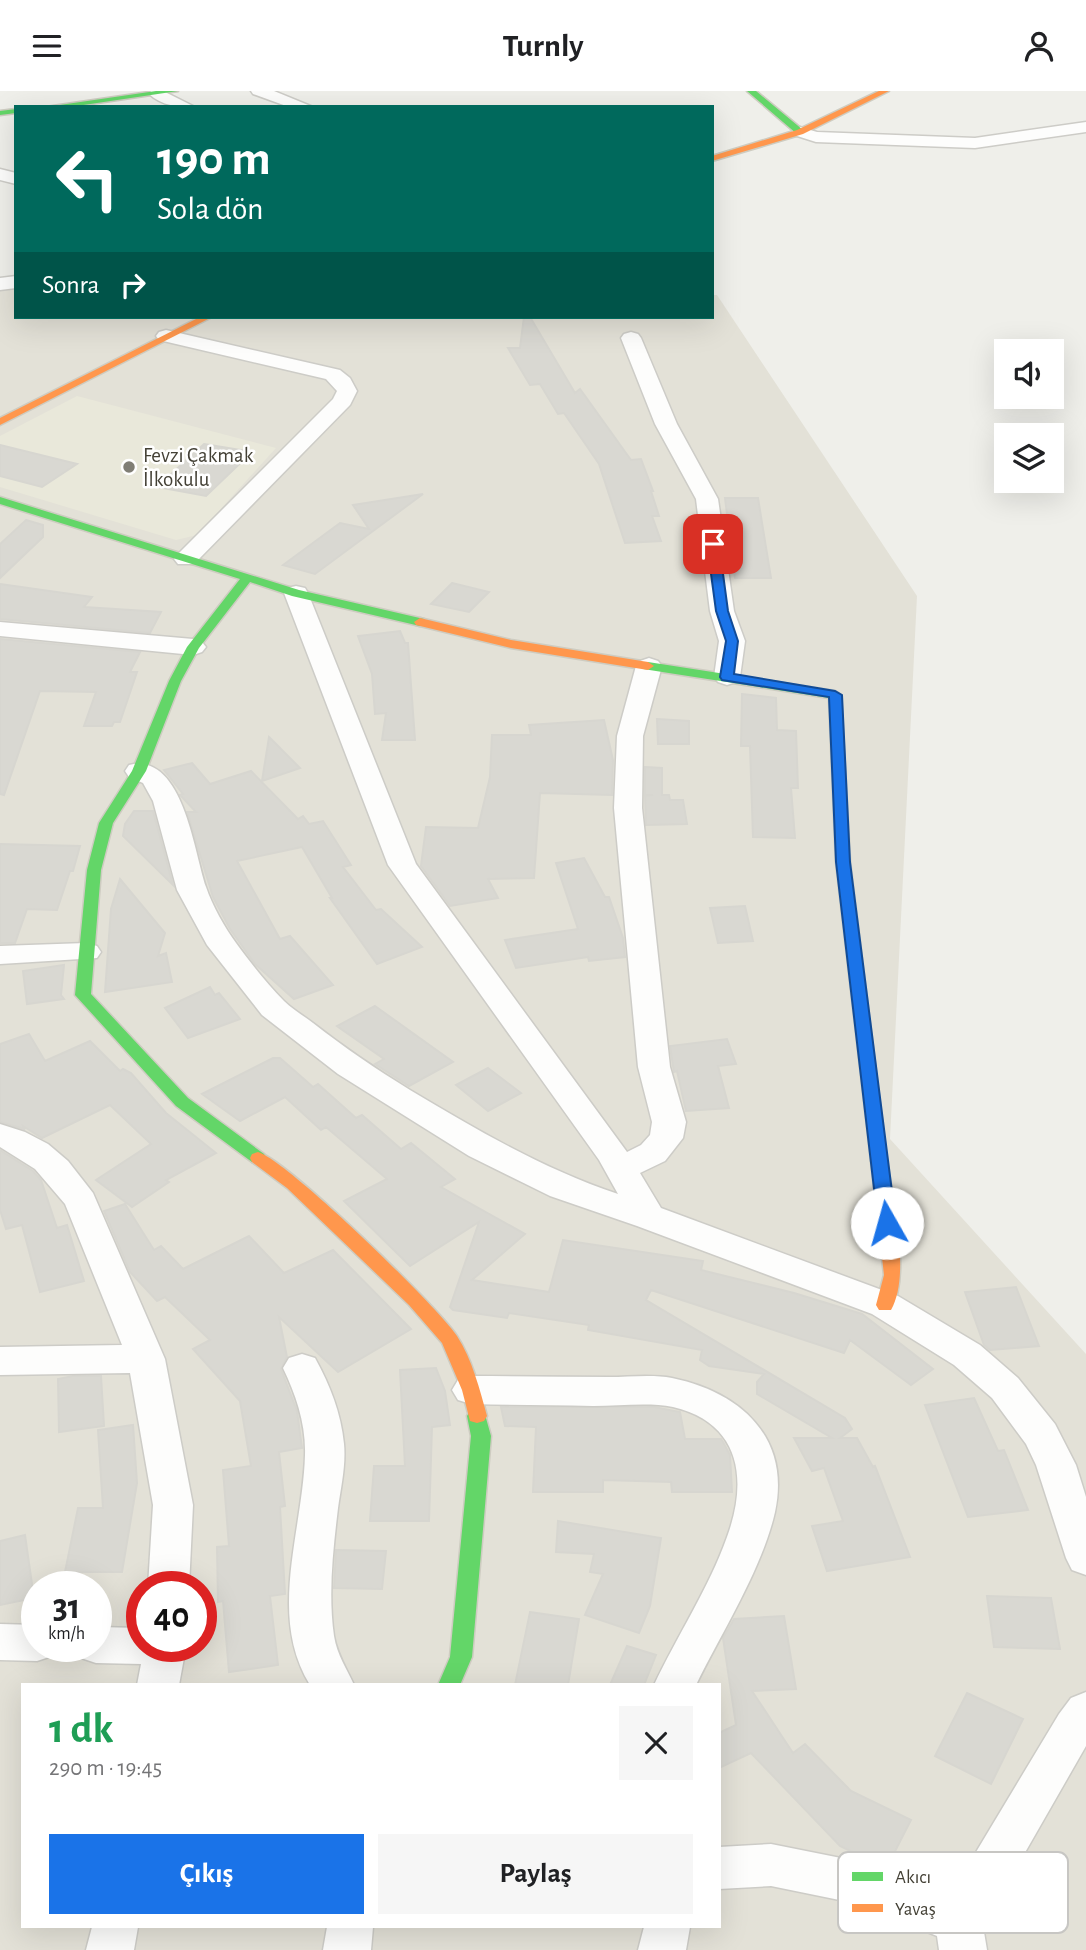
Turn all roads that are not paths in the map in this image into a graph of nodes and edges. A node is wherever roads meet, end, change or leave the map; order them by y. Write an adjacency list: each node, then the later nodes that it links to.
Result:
1 (259, 91): 7 (street)
2 (751, 91): 9 (street)
3 (885, 91): 9 (street)
4 (165, 92): 5 (street); 6 (street)
5 (94, 104)
6 (184, 105)
7 (299, 105)
8 (1086, 127): 9 (street)
9 (800, 132): 10 (street)
10 (714, 158)
11 (203, 319): 12 (street)
12 (166, 336): 14 (street); 16 (street)
13 (631, 338): 22 (street)
14 (3, 418)
15 (3, 503): 16 (street)
16 (186, 559): 17 (street)
17 (247, 578): 18 (street); 20 (street)
18 (296, 593): 21 (street); 27 (street)
19 (0, 629): 20 (street)
20 (193, 647): 23 (street)
21 (649, 666): 22 (street); 27 (street)
22 (727, 677): 29 (street)
23 (139, 771): 24 (street); 28 (street)
24 (86, 952): 25 (street); 33 (street)
25 (0, 955)
26 (0, 1135): 30 (street)
27 (621, 1169): 28 (street)
28 (649, 1217): 29 (street)
29 (885, 1305): 34 (street)
30 (146, 1359): 31 (street); 35 (street)
31 (0, 1361)
32 (302, 1368): 40 (street)
33 (471, 1390): 41 (street); 42 (street)
34 (1086, 1558)
35 (170, 1571)
36 (0, 1642): 37 (street)
37 (21, 1643)
38 (162, 1662): 39 (street)
39 (158, 1683)
40 (332, 1683)
41 (450, 1683)
42 (676, 1683)
43 (1086, 1711): 44 (street)
44 (1006, 1852)
45 (721, 1868): 46 (street)
46 (838, 1878)
47 (114, 1928): 50 (street)
48 (350, 1928): 51 (street)
49 (667, 1928): 52 (street)
50 (110, 1950)
51 (347, 1950)
52 (662, 1950)

